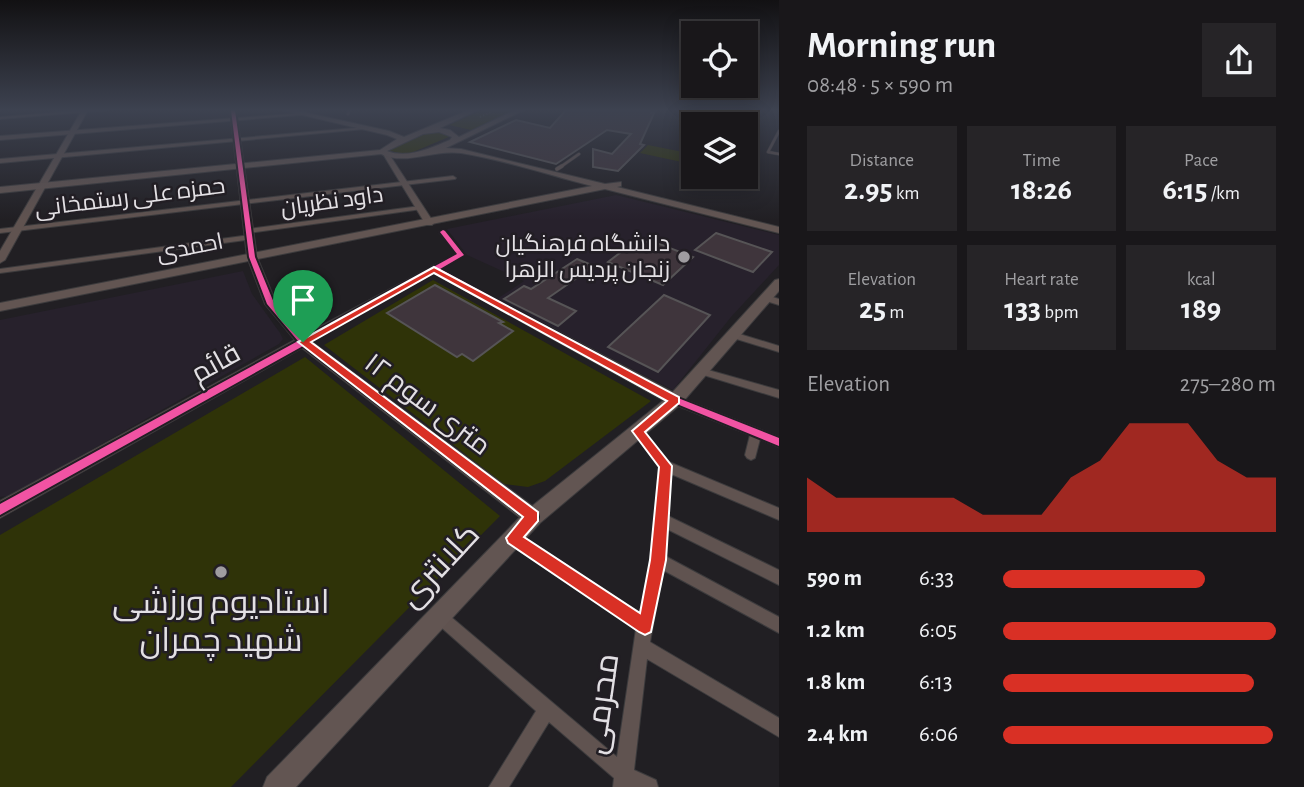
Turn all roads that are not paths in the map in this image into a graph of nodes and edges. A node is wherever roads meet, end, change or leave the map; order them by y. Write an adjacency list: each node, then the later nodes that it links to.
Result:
1 (64, 147): 10 (street)
2 (156, 147): 10 (street)
3 (238, 147): 12 (street, ۱۲ متری سوم)
4 (388, 147): 8 (main road)
5 (439, 147): 7 (main road)
6 (476, 147): 13 (main road)
7 (434, 149): 8 (main road); 17 (main road)
8 (384, 154): 12 (main road); 15 (street)
9 (579, 154): 13 (lane)
10 (59, 156): 11 (street); 16 (street)
11 (0, 161)
12 (241, 166): 16 (main road); 19 (street, ۱۲ متری سوم)
13 (557, 169): 17 (main road)
14 (453, 178): 15 (street, حمزه علی رستمخانی)
15 (404, 183): 19 (street, حمزه علی رستمخانی); 20 (street)
16 (42, 186): 18 (main road); 23 (street)
17 (613, 186): 21 (main road, احمدی); 22 (main road); 25 (main road)
18 (0, 190)
19 (246, 202): 23 (street, حمزه علی رستمخانی); 27 (street, ۱۲ متری سوم)
20 (420, 208): 21 (street); 27 (street, داود نظریان)
21 (429, 223): 28 (main road, احمدی)
22 (779, 225)
23 (18, 228): 24 (street, حمزه علی رستمخانی); 29 (street)
24 (0, 230)
25 (779, 230)
26 (443, 232): 30 (street)
27 (250, 234): 28 (street, ۱۲ متری سوم); 31 (street, داود نظریان)
28 (253, 257): 34 (main road, احمدی); 36 (street, ۱۲ متری سوم)
29 (0, 260)
30 (434, 270): 36 (street, قائم); 40 (street)
31 (0, 271)
32 (779, 283): 33 (main road, کلانتری)
33 (772, 300): 35 (main road, کلانتری)
34 (0, 307)
35 (733, 335): 37 (street); 38 (main road, کلانتری)
36 (303, 342): 46 (street, قائم); 48 (street, ۱۲ متری سوم)
37 (779, 349)
38 (701, 371): 39 (street); 40 (main road, کلانتری)
39 (779, 394)
40 (675, 400): 41 (main road, کلانتری); 42 (street)
41 (638, 431): 45 (street); 48 (main road, کلانتری)
42 (756, 433): 43 (street); 44 (street)
43 (779, 442)
44 (751, 455)
45 (665, 466): 47 (street); 49 (street, محرمی)
46 (0, 510)
47 (779, 514)
48 (533, 517): 50 (main road, کلانتری)
49 (663, 520): 51 (street, محرمی); 52 (street)
50 (513, 538): 53 (main road, کلانتری); 55 (street)
51 (658, 560): 54 (street); 55 (street, محرمی)
52 (779, 578)
53 (439, 616): 57 (street); 60 (main road, کلانتری)
54 (779, 625)
55 (645, 626): 56 (street, محرمی)
56 (641, 646): 58 (street); 59 (street, محرمی)
57 (548, 708): 59 (street); 61 (street)
58 (779, 728)
59 (623, 781): 62 (street)
60 (277, 787)
61 (498, 787)
62 (649, 787)

